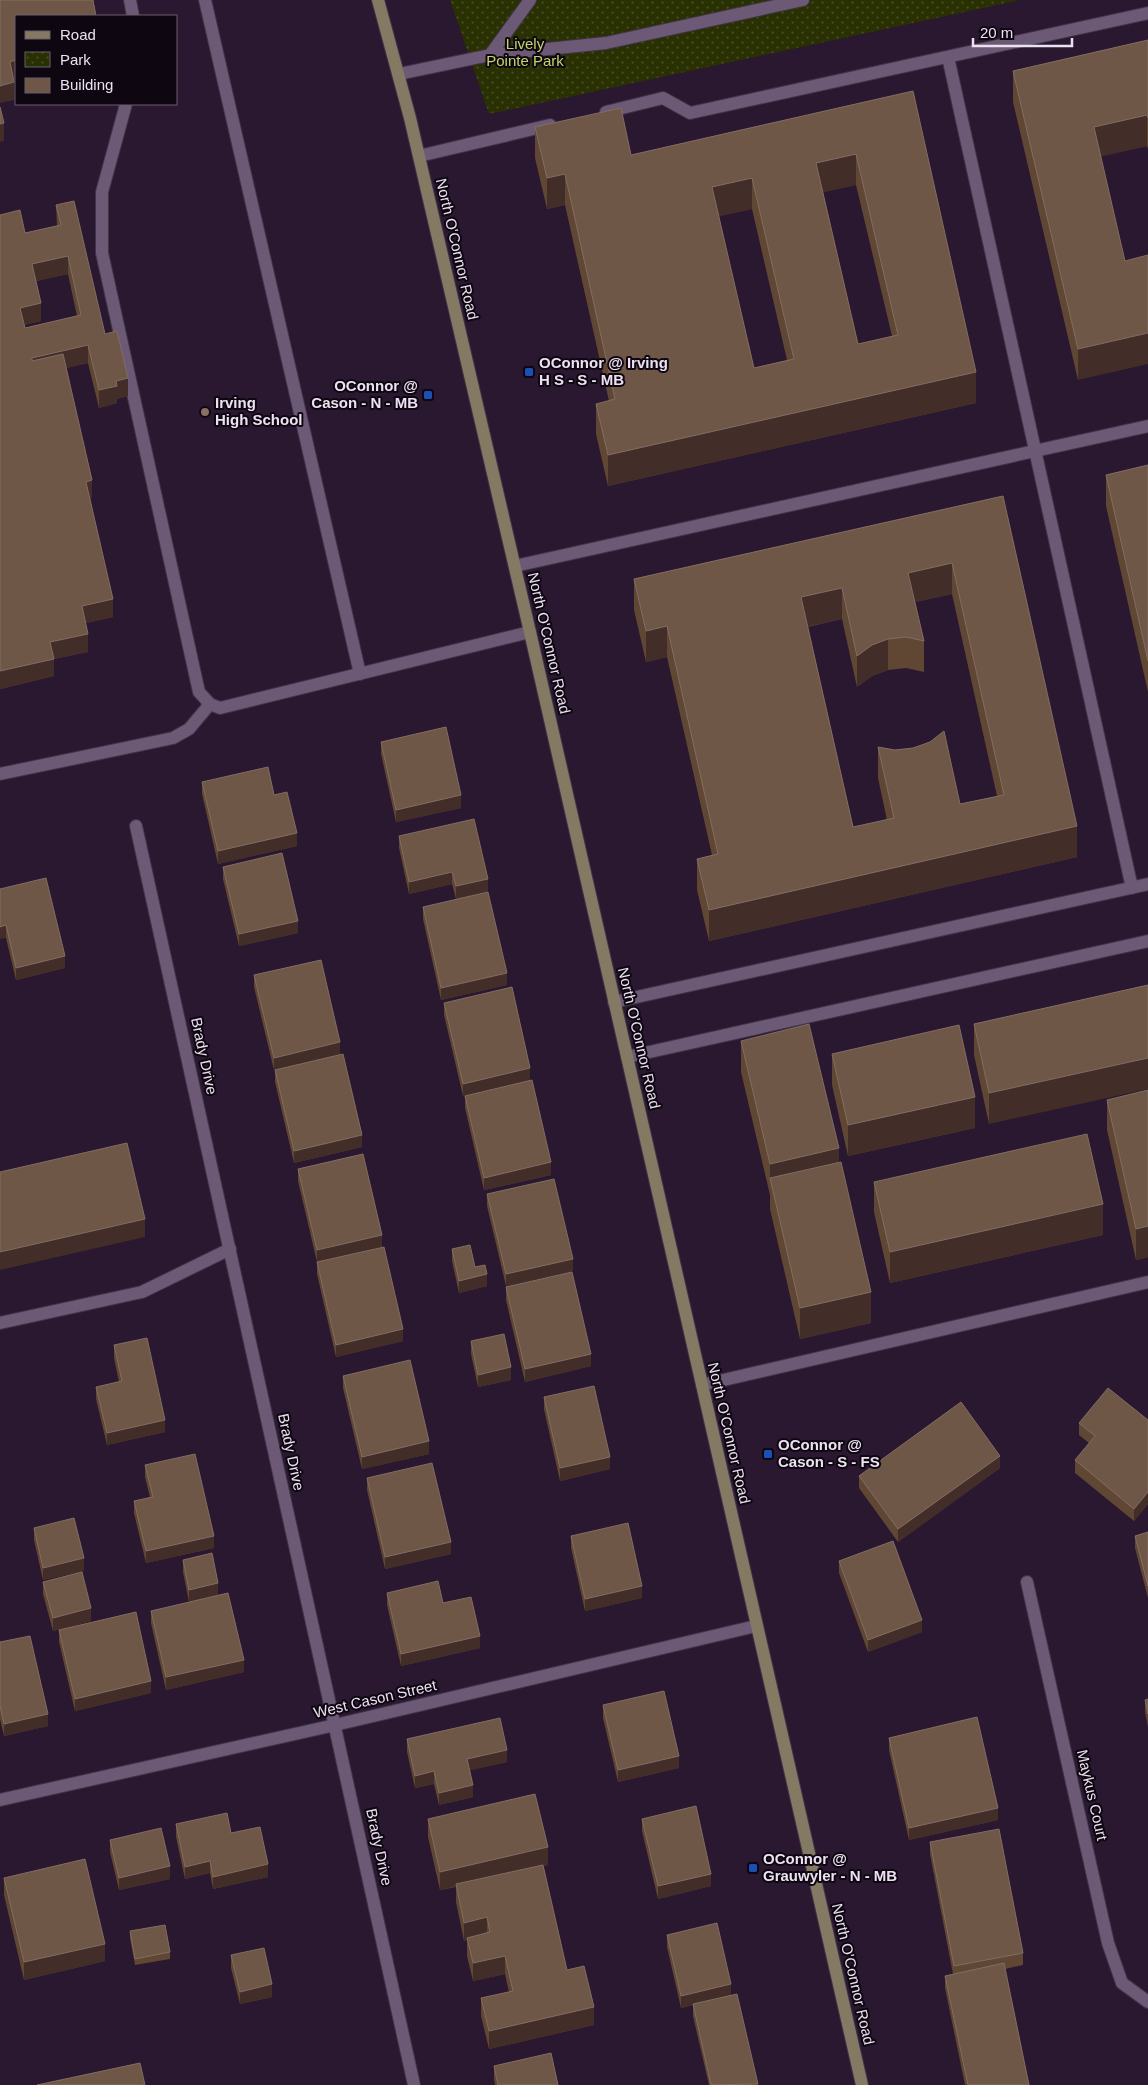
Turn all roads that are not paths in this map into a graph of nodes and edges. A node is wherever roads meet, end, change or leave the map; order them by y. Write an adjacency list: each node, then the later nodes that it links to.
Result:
1 (130, 0): 7 (street)
2 (205, 0): 19 (street)
3 (378, 0): 10 (main road, North O'Connor Road)
4 (530, 0): 8 (street)
5 (803, 0): 8 (street)
6 (1148, 13): 9 (street)
7 (133, 15)
8 (490, 55): 10 (street)
9 (948, 57): 12 (street); 16 (street)
10 (399, 74): 14 (main road, North O'Connor Road)
11 (126, 105): 20 (street)
12 (595, 114)
13 (566, 121): 14 (street)
14 (419, 156): 17 (main road, North O'Connor Road)
15 (1148, 426): 16 (street)
16 (1035, 450): 17 (street); 24 (street)
17 (514, 566): 18 (main road, North O'Connor Road)
18 (530, 632): 19 (street); 26 (main road, North O'Connor Road)
19 (360, 674): 20 (street)
20 (210, 704): 21 (street)
21 (0, 774)
22 (136, 826): 28 (street, Brady Drive)
23 (1148, 884): 24 (street)
24 (1132, 888): 26 (street)
25 (1148, 941): 27 (street)
26 (614, 1002): 27 (main road, North O'Connor Road)
27 (627, 1057): 31 (main road, North O'Connor Road)
28 (230, 1249): 30 (street); 34 (street, Brady Drive)
29 (1148, 1282): 31 (street)
30 (0, 1323)
31 (702, 1385): 33 (main road, North O'Connor Road)
32 (1028, 1582): 36 (street, Maykus Court)
33 (756, 1626): 34 (street, West Cason Street); 38 (main road, North O'Connor Road)
34 (335, 1725): 35 (street, West Cason Street); 37 (street, Brady Drive)
35 (0, 1800)
36 (1148, 2002)
37 (414, 2085)
38 (862, 2085)

